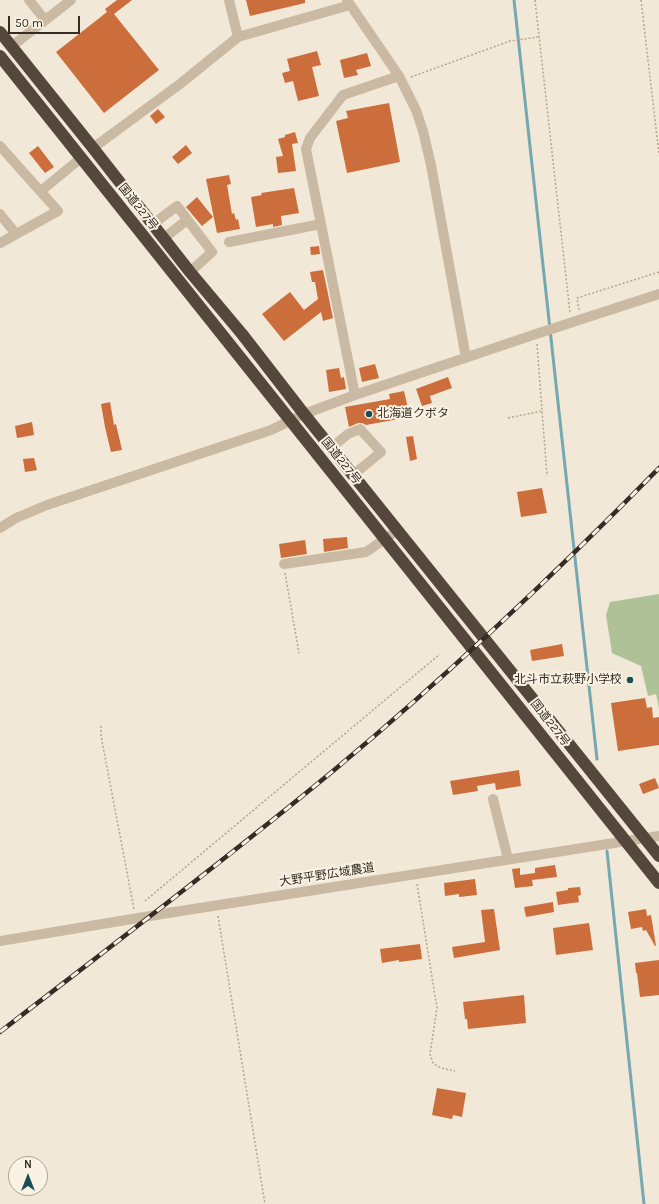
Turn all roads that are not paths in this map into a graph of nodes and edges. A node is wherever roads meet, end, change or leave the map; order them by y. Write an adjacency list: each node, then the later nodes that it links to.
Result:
1 (29, 0): 5 (street)
2 (71, 0): 5 (street)
3 (229, 0): 7 (street)
4 (349, 3): 7 (street); 10 (street)
5 (45, 20): 8 (street)
6 (0, 32): 8 (highway, 国道227号)
7 (238, 37): 12 (street)
8 (12, 46): 12 (highway, 国道227号)
9 (0, 56): 13 (highway, 国道227号)
10 (400, 78): 20 (street); 27 (street)
11 (0, 146): 14 (street)
12 (93, 148): 15 (highway, 国道227号)
13 (81, 158): 14 (street); 16 (highway, 国道227号)
14 (41, 191): 21 (street)
15 (137, 203): 16 (street); 19 (highway, 国道227号)
16 (124, 213): 30 (highway, 国道227号)
17 (0, 214): 21 (street)
18 (187, 220): 19 (street); 22 (street); 25 (street)
19 (153, 224): 22 (highway, 国道227号)
20 (321, 224): 23 (street); 28 (street)
21 (16, 234): 24 (street)
22 (164, 238): 25 (highway, 国道227号)
23 (229, 242)
24 (0, 243)
25 (190, 272): 29 (highway, 国道227号)
26 (659, 294): 27 (street)
27 (466, 358): 28 (street)
28 (355, 395): 29 (street)
29 (304, 414): 30 (street); 31 (highway, 国道227号)
30 (290, 420): 33 (street); 35 (highway, 国道227号)
31 (331, 448): 32 (highway, 国道227号); 32 (street)
32 (353, 475): 34 (highway, 国道227号)
33 (0, 528)
34 (398, 530): 35 (street); 39 (highway, 国道227号)
35 (385, 539): 36 (street); 40 (highway, 国道227号)
36 (284, 564)
37 (493, 799): 42 (street)
38 (659, 836): 39 (street, 大野平野広域農道)
39 (644, 838): 40 (street, 大野平野広域農道); 41 (highway, 国道227号)
40 (625, 841): 42 (street, 大野平野広域農道); 43 (highway, 国道227号)
41 (659, 856)
42 (508, 859): 44 (street, 大野平野広域農道)
43 (659, 883)
44 (0, 941)

